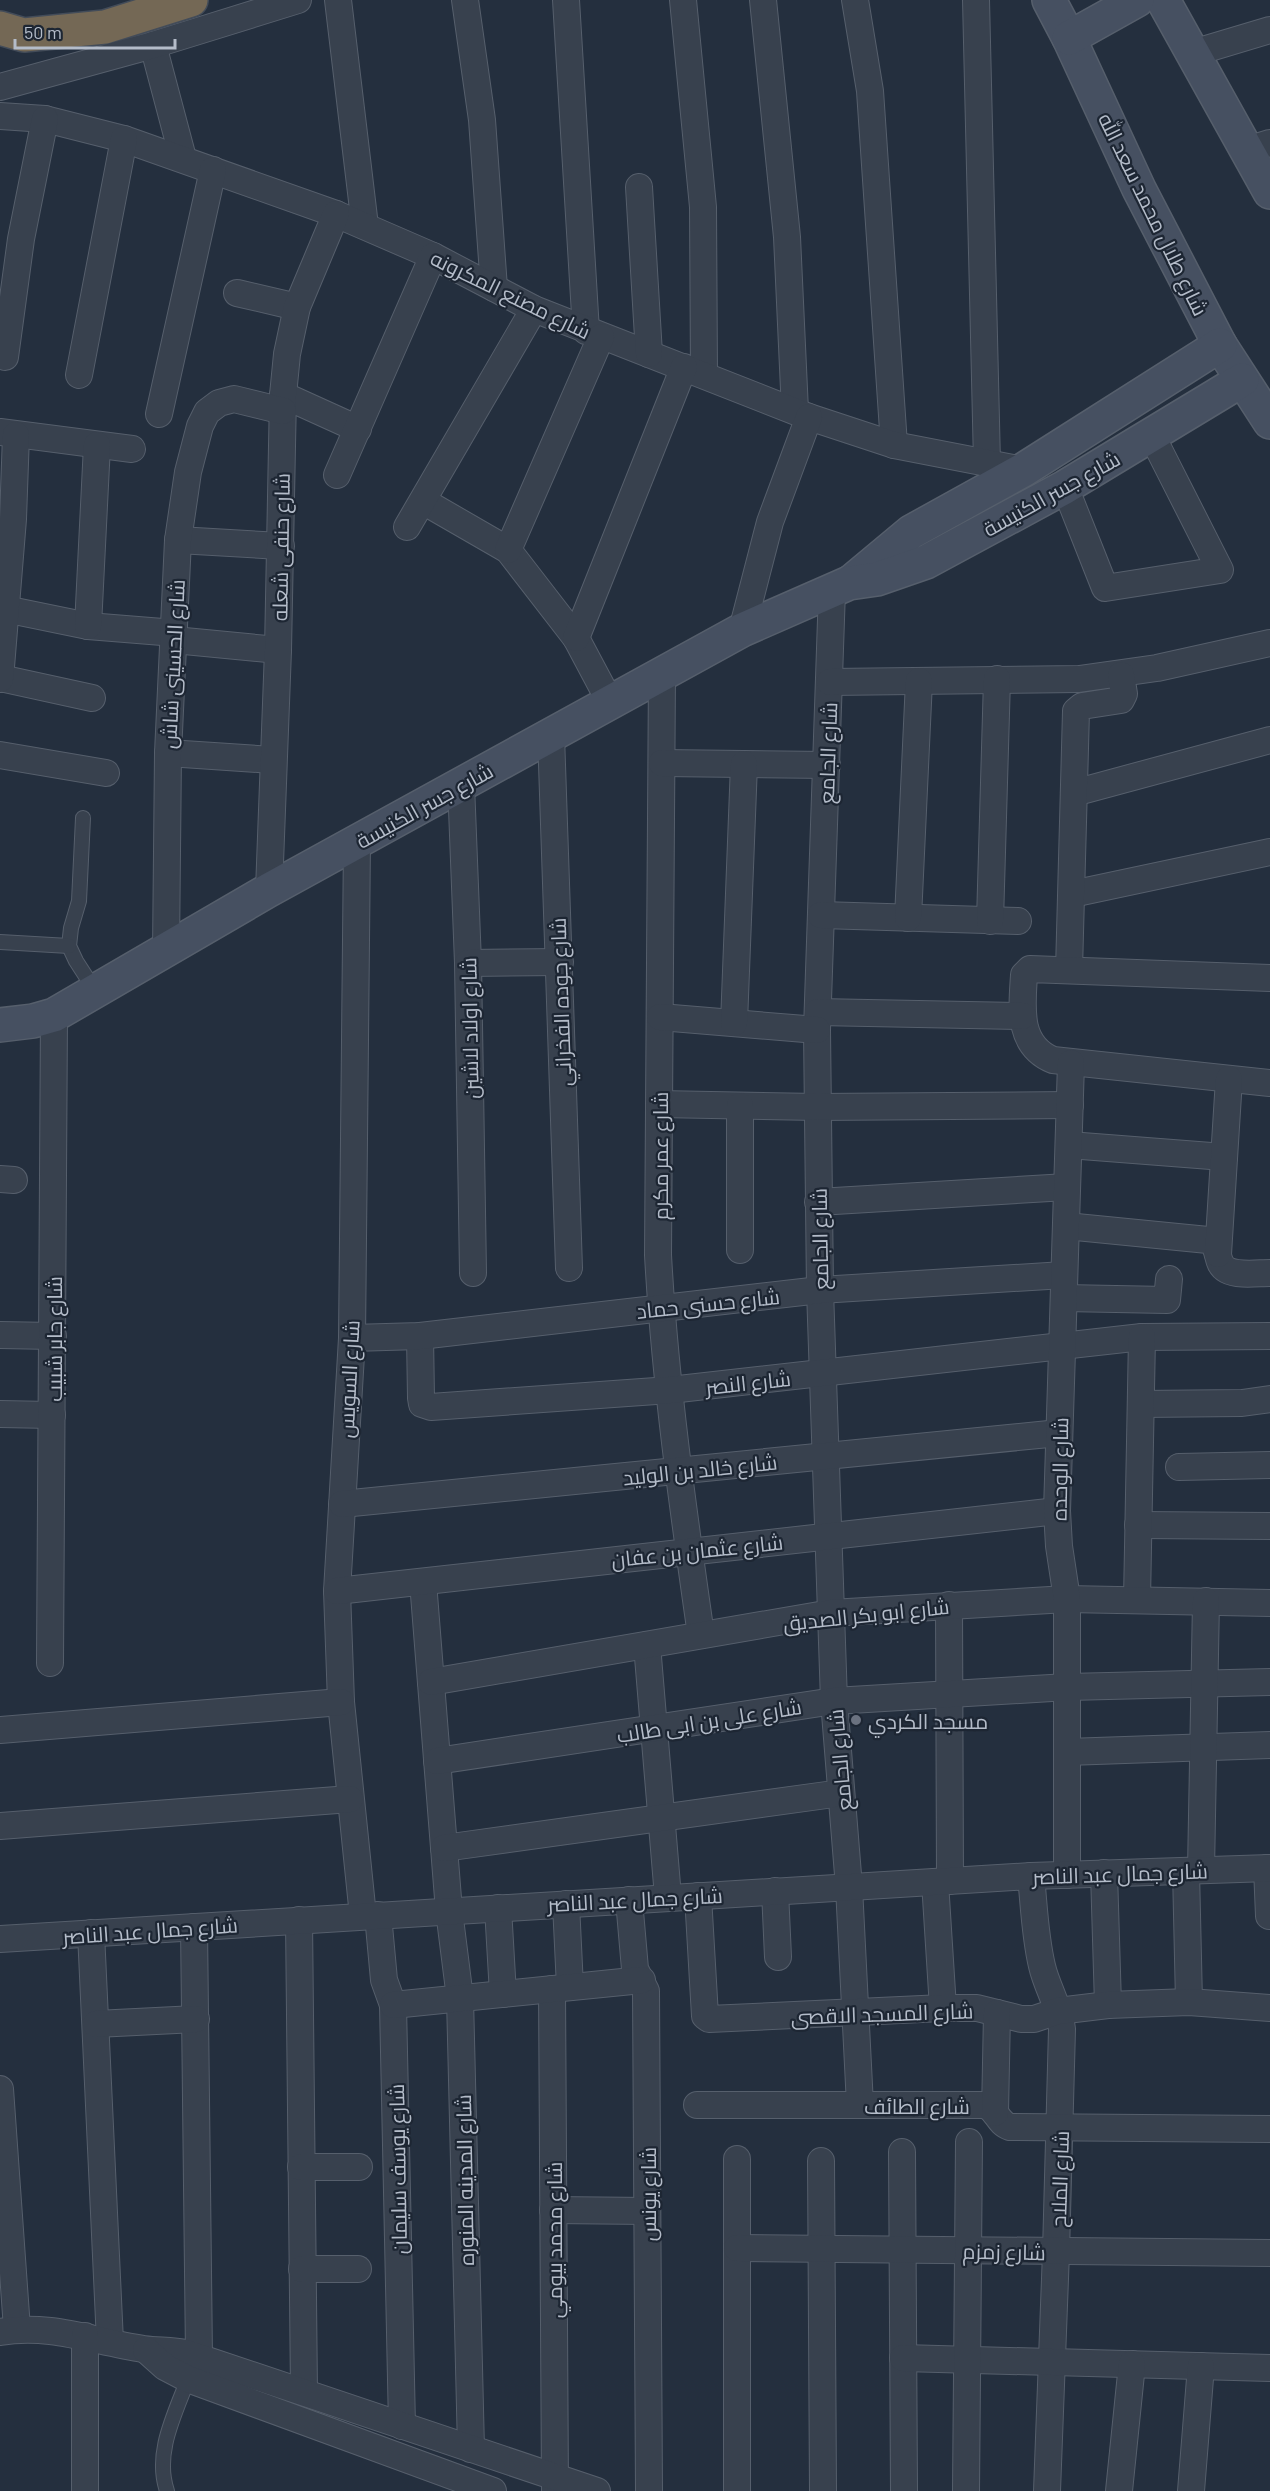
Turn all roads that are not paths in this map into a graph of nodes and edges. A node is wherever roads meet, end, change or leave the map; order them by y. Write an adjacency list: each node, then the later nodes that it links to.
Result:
1 (191, 0): 13 (highway)
2 (298, 0): 16 (street)
3 (338, 0): 28 (street)
4 (465, 0): 30 (street)
5 (566, 0): 34 (street)
6 (683, 0): 38 (street)
7 (763, 0): 43 (street)
8 (855, 0): 48 (street)
9 (976, 0): 50 (street)
10 (1049, 0): 15 (main road, شارع طلال محمد سعد الله)
11 (1137, 0): 15 (main road)
12 (1163, 0): 17 (main road)
13 (0, 28)
14 (1270, 30): 17 (street)
15 (1069, 38): 35 (main road, شارع طلال محمد سعد الله)
16 (153, 45): 18 (street); 23 (street)
17 (1193, 53): 22 (main road)
18 (0, 87)
19 (0, 116): 20 (street, شارع مصنع المكرونه)
20 (45, 119): 21 (street, شارع مصنع المكرونه); 37 (street)
21 (124, 139): 23 (street, شارع مصنع المكرونه); 39 (street)
22 (1259, 147): 26 (main road)
23 (183, 158): 24 (street, شارع مصنع المكرونه)
24 (213, 170): 27 (street, شارع مصنع المكرونه); 42 (street)
25 (639, 187): 36 (street)
26 (1270, 192)
27 (336, 214): 28 (street, شارع مصنع المكرونه); 32 (street, شارع حنفى شعله)
28 (365, 226): 29 (street, شارع مصنع المكرونه)
29 (433, 256): 30 (street, شارع مصنع المكرونه); 44 (street)
30 (494, 288): 33 (street, شارع مصنع المكرونه)
31 (237, 293): 32 (street)
32 (297, 307): 41 (street, شارع حنفى شعله)
33 (534, 309): 34 (street, شارع مصنع المكرونه); 54 (street)
34 (593, 334): 36 (street, شارع مصنع المكرونه); 58 (street)
35 (1220, 345): 40 (main road, شارع طلال محمد سعد الله); 51 (main road, شارع جسر الكنيسة)
36 (649, 354): 38 (street, شارع مصنع المكرونه)
37 (5, 357)
38 (694, 371): 43 (street, شارع مصنع المكرونه); 64 (street)
39 (79, 375)
40 (1259, 399): 46 (main road, شارع جسر الكنيسة)
41 (283, 403): 44 (street); 56 (street, شارع الحسينى شاش); 57 (street, شارع حنفى شعله)
42 (159, 414)
43 (802, 414): 48 (street, شارع مصنع المكرونه); 62 (street)
44 (358, 429): 52 (street)
45 (8, 434): 47 (street); 60 (street)
46 (1152, 436): 53 (main road, شارع جسر الكنيسة); 53 (street)
47 (97, 445): 49 (street); 61 (street)
48 (894, 445): 50 (street, شارع مصنع المكرونه)
49 (132, 449)
50 (987, 463): 51 (street, شارع مصنع المكرونه)
51 (1023, 470): 59 (main road, شارع جسر الكنيسة)
52 (338, 475)
53 (1065, 487): 59 (main road, شارع جسر الكنيسة)
54 (423, 501): 55 (street); 58 (street)
55 (407, 527)
56 (178, 540): 57 (street); 63 (street, شارع الحسينى شاش)
57 (280, 546): 66 (street, شارع حنفى شعله)
58 (508, 550): 64 (street)
59 (841, 586): 62 (main road, شارع جسر الكنيسة); 72 (street, شارع الجامع)
60 (3, 608): 61 (street); 69 (street)
61 (88, 626): 63 (street)
62 (742, 630): 67 (main road, شارع جسر الكنيسة)
63 (174, 637): 66 (street); 77 (street, شارع الحسينى شاش)
64 (576, 638): 74 (street)
65 (1270, 642): 68 (street)
66 (278, 650): 79 (street, شارع حنفى شعله)
67 (662, 673): 74 (main road, شارع جسر الكنيسة); 80 (street, شارع عمر مكرم)
68 (1121, 675): 70 (street); 85 (street)
69 (0, 678): 73 (street)
70 (997, 679): 71 (street); 93 (street)
71 (919, 681): 72 (street); 92 (street)
72 (830, 682): 82 (street, شارع الجامع)
73 (92, 698)
74 (610, 702): 75 (main road, شارع جسر الكنيسة)
75 (550, 735): 84 (main road, شارع جسر الكنيسة); 98 (street, شارع جوده الفخراني)
76 (1270, 741): 85 (street)
77 (168, 753): 79 (street); 97 (street, شارع الحسينى شاش)
78 (0, 755): 83 (street)
79 (273, 760): 89 (street, شارع حنفى شعله)
80 (662, 763): 81 (street); 105 (street, شارع عمر مكرم)
81 (744, 764): 82 (street); 107 (street)
82 (827, 765): 91 (street, شارع الجامع)
83 (106, 773)
84 (461, 784): 87 (main road, شارع جسر الكنيسة); 99 (street, شارع اولاد لاشين)
85 (1074, 794): 90 (street)
86 (83, 818): 96 (lane)
87 (357, 841): 89 (main road, شارع جسر الكنيسة); 135 (street, شارع السويس)
88 (1270, 852): 90 (street)
89 (269, 890): 97 (main road, شارع جسر الكنيسة)
90 (1072, 894): 100 (street)
91 (821, 915): 92 (street); 106 (street, شارع الجامع)
92 (908, 918): 93 (street)
93 (990, 921): 94 (street)
94 (1018, 921)
95 (0, 942): 96 (lane)
96 (69, 946): 102 (lane)
97 (166, 951): 102 (main road, شارع جسر الكنيسة)
98 (560, 962): 99 (street); 123 (street, شارع جوده الفخراني)
99 (468, 963): 124 (street, شارع اولاد لاشين)
100 (1069, 970): 101 (street); 104 (street)
101 (1270, 978)
102 (96, 992): 103 (main road, شارع جسر الكنيسة)
103 (54, 1015): 108 (main road, شارع جسر الكنيسة); 132 (street, شارع جابر شبيب)
104 (1023, 1016): 106 (street); 109 (street)
105 (660, 1017): 107 (street); 112 (street, شارع عمر مكرم)
106 (818, 1021): 107 (street); 115 (street, شارع الجامع)
107 (734, 1023)
108 (0, 1025)
109 (1071, 1063): 110 (street); 114 (street, شارع الوحده)
110 (1229, 1079): 111 (street); 117 (street)
111 (1270, 1083)
112 (659, 1104): 113 (street); 129 (street, شارع عمر مكرم)
113 (740, 1106): 115 (street); 121 (street)
114 (1070, 1106): 115 (street); 116 (street, شارع الوحده)
115 (817, 1107): 119 (street, شارع الجامع)
116 (1069, 1145): 117 (street); 118 (street, شارع الوحده)
117 (1224, 1157): 122 (street)
118 (1067, 1187): 119 (street); 120 (street, شارع الوحده)
119 (818, 1202): 128 (street, شارع الجامع)
120 (1066, 1226): 122 (street); 127 (street, شارع الوحده)
121 (740, 1250)
122 (1218, 1254): 125 (street)
123 (568, 1268)
124 (473, 1273)
125 (1270, 1274)
126 (1169, 1279): 127 (street, شارع حسنى حماد)
127 (1064, 1287): 128 (street, شارع حسنى حماد); 136 (street, شارع الوحده)
128 (820, 1290): 129 (street, شارع حسنى حماد); 137 (street, شارع الجامع)
129 (661, 1308): 131 (street, شارع حسنى حماد); 138 (street, شارع عمر مكرم)
130 (0, 1335): 132 (street)
131 (420, 1335): 135 (street, شارع حسنى حماد); 138 (street, شارع النصر)
132 (53, 1336): 142 (street, شارع جابر شبيب)
133 (1270, 1336): 134 (street, شارع النصر)
134 (1142, 1337): 136 (street, شارع النصر); 140 (street)
135 (352, 1338): 148 (street, شارع السويس)
136 (1062, 1345): 137 (street, شارع النصر); 143 (street, شارع الوحده)
137 (823, 1374): 138 (street, شارع النصر); 144 (street, شارع الجامع)
138 (670, 1390): 147 (street, شارع عمر مكرم)
139 (1270, 1399): 140 (street)
140 (1141, 1404): 150 (street)
141 (0, 1414): 142 (street)
142 (52, 1415): 164 (street, شارع جابر شبيب)
143 (1059, 1433): 144 (street, شارع خالد بن الوليد); 149 (street, شارع الوحده)
144 (825, 1456): 147 (street, شارع خالد بن الوليد); 152 (street, شارع الجامع)
145 (1270, 1465): 146 (street)
146 (1179, 1467)
147 (680, 1471): 148 (street, شارع خالد بن الوليد); 153 (street, شارع عمر مكرم)
148 (342, 1504): 155 (street, شارع السويس)
149 (1057, 1510): 152 (street, شارع عثمان بن عفان); 156 (street, شارع الوحده)
150 (1138, 1525): 151 (street); 157 (street)
151 (1270, 1527)
152 (828, 1535): 153 (street, شارع عثمان بن عفان); 161 (street, شارع الجامع)
153 (689, 1551): 154 (street, شارع عثمان بن عفان); 162 (street, شارع عمر مكرم)
154 (423, 1582): 155 (street, شارع عثمان بن عفان); 165 (street, شارع المدينه المنوره)
155 (337, 1591): 171 (street, شارع السويس)
156 (1067, 1599): 157 (street, شارع ابو بكر الصديق); 160 (street, شارع ابو بكر الصديق); 168 (street, شارع الوحده)
157 (1137, 1600): 158 (street, شارع ابو بكر الصديق)
158 (1206, 1601): 159 (street, شارع ابو بكر الصديق); 167 (street)
159 (1270, 1603)
160 (949, 1605): 161 (street, شارع ابو بكر الصديق); 169 (street)
161 (831, 1613): 162 (street, شارع ابو بكر الصديق); 170 (street, شارع الجامع)
162 (701, 1635): 163 (street, شارع ابو بكر الصديق)
163 (647, 1645): 165 (street, شارع ابو بكر الصديق); 172 (street)
164 (50, 1663)
165 (431, 1682): 177 (street, شارع المدينه المنوره)
166 (1270, 1682): 167 (street, شارع على بن ابى طالب)
167 (1204, 1684): 168 (street, شارع على بن ابى طالب); 175 (street)
168 (1068, 1687): 169 (street, شارع على بن ابى طالب); 176 (street, شارع الوحده)
169 (950, 1694): 170 (street, شارع على بن ابى طالب); 188 (street)
170 (834, 1701): 172 (street, شارع على بن ابى طالب); 178 (street, شارع الجامع)
171 (341, 1702): 173 (street); 179 (street, شارع السويس)
172 (654, 1728): 177 (street, شارع على بن ابى طالب); 180 (street)
173 (0, 1730)
174 (1270, 1745): 175 (street)
175 (1203, 1748): 176 (street); 184 (street)
176 (1067, 1752): 186 (street, شارع الوحده)
177 (438, 1761): 182 (street, شارع المدينه المنوره)
178 (841, 1793): 180 (street); 189 (street, شارع الجامع)
179 (350, 1799): 181 (street); 197 (street, شارع السويس)
180 (662, 1818): 182 (street); 192 (street)
181 (0, 1826)
182 (444, 1848): 196 (street, شارع المدينه المنوره)
183 (1269, 1868): 184 (street, شارع جمال عبد الناصر); 198 (street)
184 (1194, 1870): 185 (street, شارع جمال عبد الناصر); 208 (street)
185 (1104, 1873): 186 (street, شارع جمال عبد الناصر); 210 (street)
186 (1067, 1875): 187 (street, شارع جمال عبد الناصر)
187 (1031, 1876): 188 (street, شارع جمال عبد الناصر); 213 (street, شارع الملاح)
188 (942, 1882): 189 (street, شارع جمال عبد الناصر); 212 (street)
189 (849, 1887): 190 (street, شارع جمال عبد الناصر); 214 (street, شارع الجامع)
190 (775, 1891): 191 (street, شارع جمال عبد الناصر); 203 (street)
191 (698, 1896): 192 (street, شارع جمال عبد الناصر); 214 (street, شارع المسجد الاقصى)
192 (668, 1897): 193 (street, شارع جمال عبد الناصر)
193 (629, 1900): 194 (street, شارع جمال عبد الناصر); 204 (street, شارع يونس)
194 (566, 1904): 195 (street, شارع جمال عبد الناصر); 205 (street, شارع محمد بيومي)
195 (498, 1908): 196 (street, شارع جمال عبد الناصر); 206 (street)
196 (449, 1911): 197 (street, شارع جمال عبد الناصر); 207 (street, شارع المدينه المنوره)
197 (370, 1916): 199 (street, شارع جمال عبد الناصر); 209 (street, شارع يوسف سليمان)
198 (1269, 1916)
199 (299, 1920): 200 (street, شارع جمال عبد الناصر); 228 (street)
200 (194, 1927): 201 (street, شارع جمال عبد الناصر); 216 (street)
201 (91, 1933): 202 (street, شارع جمال عبد الناصر); 217 (street)
202 (0, 1939)
203 (778, 1957)
204 (642, 1980): 205 (street); 231 (street, شارع يونس)
205 (561, 1988): 206 (street); 230 (street, شارع محمد بيومي)
206 (503, 1994): 207 (street)
207 (460, 1998): 209 (street); 251 (street, شارع المدينه المنوره)
208 (1189, 2002): 210 (street, شارع المسجد الاقصى); 211 (street, شارع المسجد الاقصى)
209 (393, 2005): 250 (street, شارع يوسف سليمان)
210 (1108, 2005): 213 (street, شارع المسجد الاقصى)
211 (1270, 2007)
212 (943, 2008): 214 (street, شارع المسجد الاقصى); 215 (street, شارع المسجد الاقصى)
213 (1058, 2011): 215 (street, شارع المسجد الاقصى); 222 (street, شارع الملاح)
214 (856, 2012): 220 (street, شارع الجامع)
215 (997, 2013): 221 (street)
216 (196, 2019): 217 (street); 247 (street)
217 (96, 2024): 241 (street)
218 (0, 2089): 240 (street)
219 (697, 2105): 220 (street, شارع الطائف)
220 (861, 2105): 221 (street, شارع الطائف)
221 (995, 2113): 222 (street, شارع الطائف)
222 (1060, 2128): 223 (street, شارع الطائف); 236 (street, شارع الملاح)
223 (1270, 2129)
224 (969, 2142): 235 (street)
225 (902, 2152): 234 (street)
226 (737, 2159): 232 (street)
227 (821, 2161): 233 (street)
228 (301, 2167): 229 (street); 238 (street)
229 (359, 2167)
230 (553, 2210): 231 (street); 252 (street, شارع محمد بيومي)
231 (647, 2211): 257 (street, شارع يونس)
232 (737, 2248): 233 (street, شارع زمزم); 258 (street)
233 (821, 2249): 234 (street, شارع زمزم); 259 (street)
234 (902, 2250): 235 (street, شارع زمزم); 242 (street)
235 (968, 2251): 236 (street, شارع زمزم); 243 (street)
236 (1056, 2252): 237 (street, شارع زمزم); 244 (street, شارع الملاح)
237 (1270, 2253)
238 (302, 2269): 239 (street); 249 (street)
239 (358, 2269)
240 (9, 2331): 241 (street)
241 (97, 2339): 247 (street); 253 (street)
242 (903, 2358): 243 (street); 260 (street)
243 (967, 2360): 244 (street); 261 (street)
244 (1052, 2362): 245 (street); 262 (street, شارع الملاح)
245 (1132, 2364): 246 (street); 263 (street)
246 (1201, 2366): 248 (street); 264 (street)
247 (194, 2368): 249 (street); 254 (lane); 255 (street)
248 (1270, 2368)
249 (304, 2392): 250 (street)
250 (402, 2426): 251 (street)
251 (471, 2449): 252 (street)
252 (555, 2484): 256 (street)
253 (85, 2491)
254 (167, 2491)
255 (493, 2491)
256 (597, 2491)
257 (649, 2491)
258 (737, 2491)
259 (823, 2491)
260 (904, 2491)
261 (966, 2491)
262 (1047, 2491)
263 (1119, 2491)
264 (1191, 2491)

